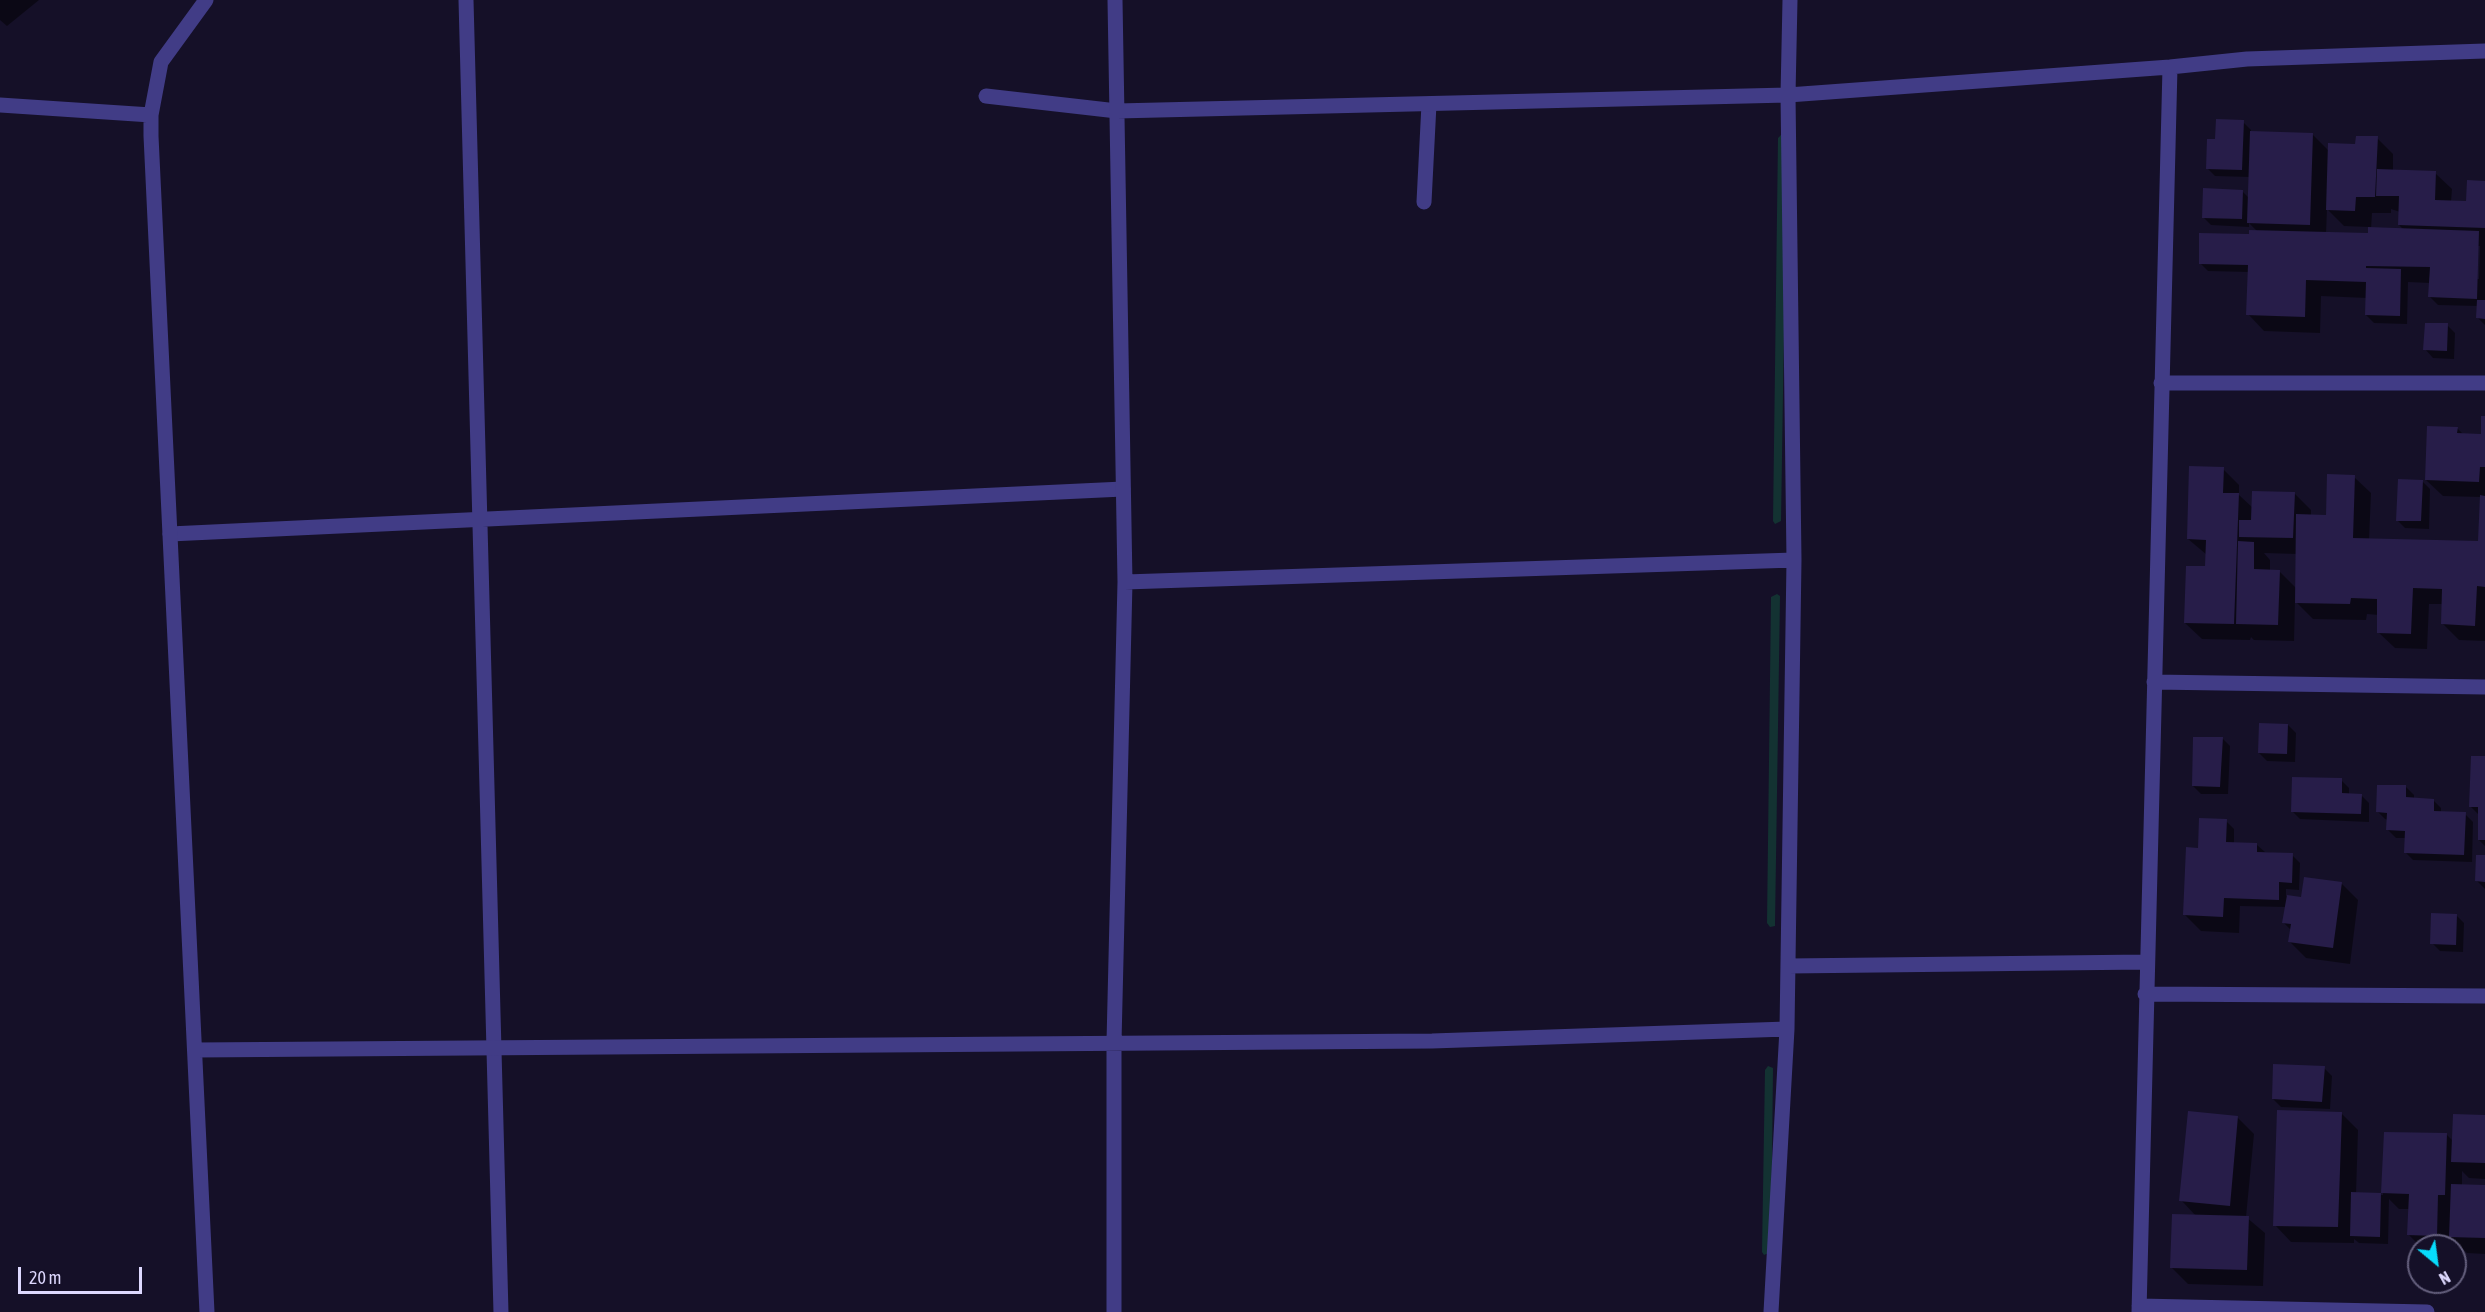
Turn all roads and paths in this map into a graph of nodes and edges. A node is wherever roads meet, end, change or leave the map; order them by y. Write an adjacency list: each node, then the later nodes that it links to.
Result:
1 (206, 0): 12 (street)
2 (466, 0): 17 (street)
3 (1115, 0): 11 (street)
4 (1791, 0): 7 (street)
5 (2485, 51): 6 (street)
6 (2170, 68): 7 (street); 14 (street)
7 (1788, 95): 9 (street); 19 (street)
8 (986, 96): 11 (street)
9 (1429, 104): 11 (street); 13 (street)
10 (0, 105): 12 (street)
11 (1118, 111): 16 (street)
12 (151, 115): 18 (street)
13 (1424, 202)
14 (2161, 383): 15 (street); 21 (street)
15 (2485, 383)
16 (1124, 489): 17 (street); 20 (street)
17 (480, 519): 18 (street); 29 (street)
18 (170, 534): 30 (street)
19 (1794, 560): 20 (street); 24 (street)
20 (1125, 582): 28 (street)
21 (2154, 682): 22 (street); 23 (street)
22 (2485, 687)
23 (2146, 962): 24 (street); 25 (street)
24 (1788, 966): 27 (street)
25 (2145, 994): 26 (street); 31 (street)
26 (2485, 996)
27 (1787, 1029): 28 (street); 35 (street)
28 (1114, 1042): 29 (street); 34 (street)
29 (494, 1047): 30 (street); 33 (street)
30 (195, 1050): 32 (street)
31 (2139, 1309): 36 (street)
32 (207, 1312)
33 (501, 1312)
34 (1114, 1312)
35 (1771, 1312)
36 (2427, 1312)

